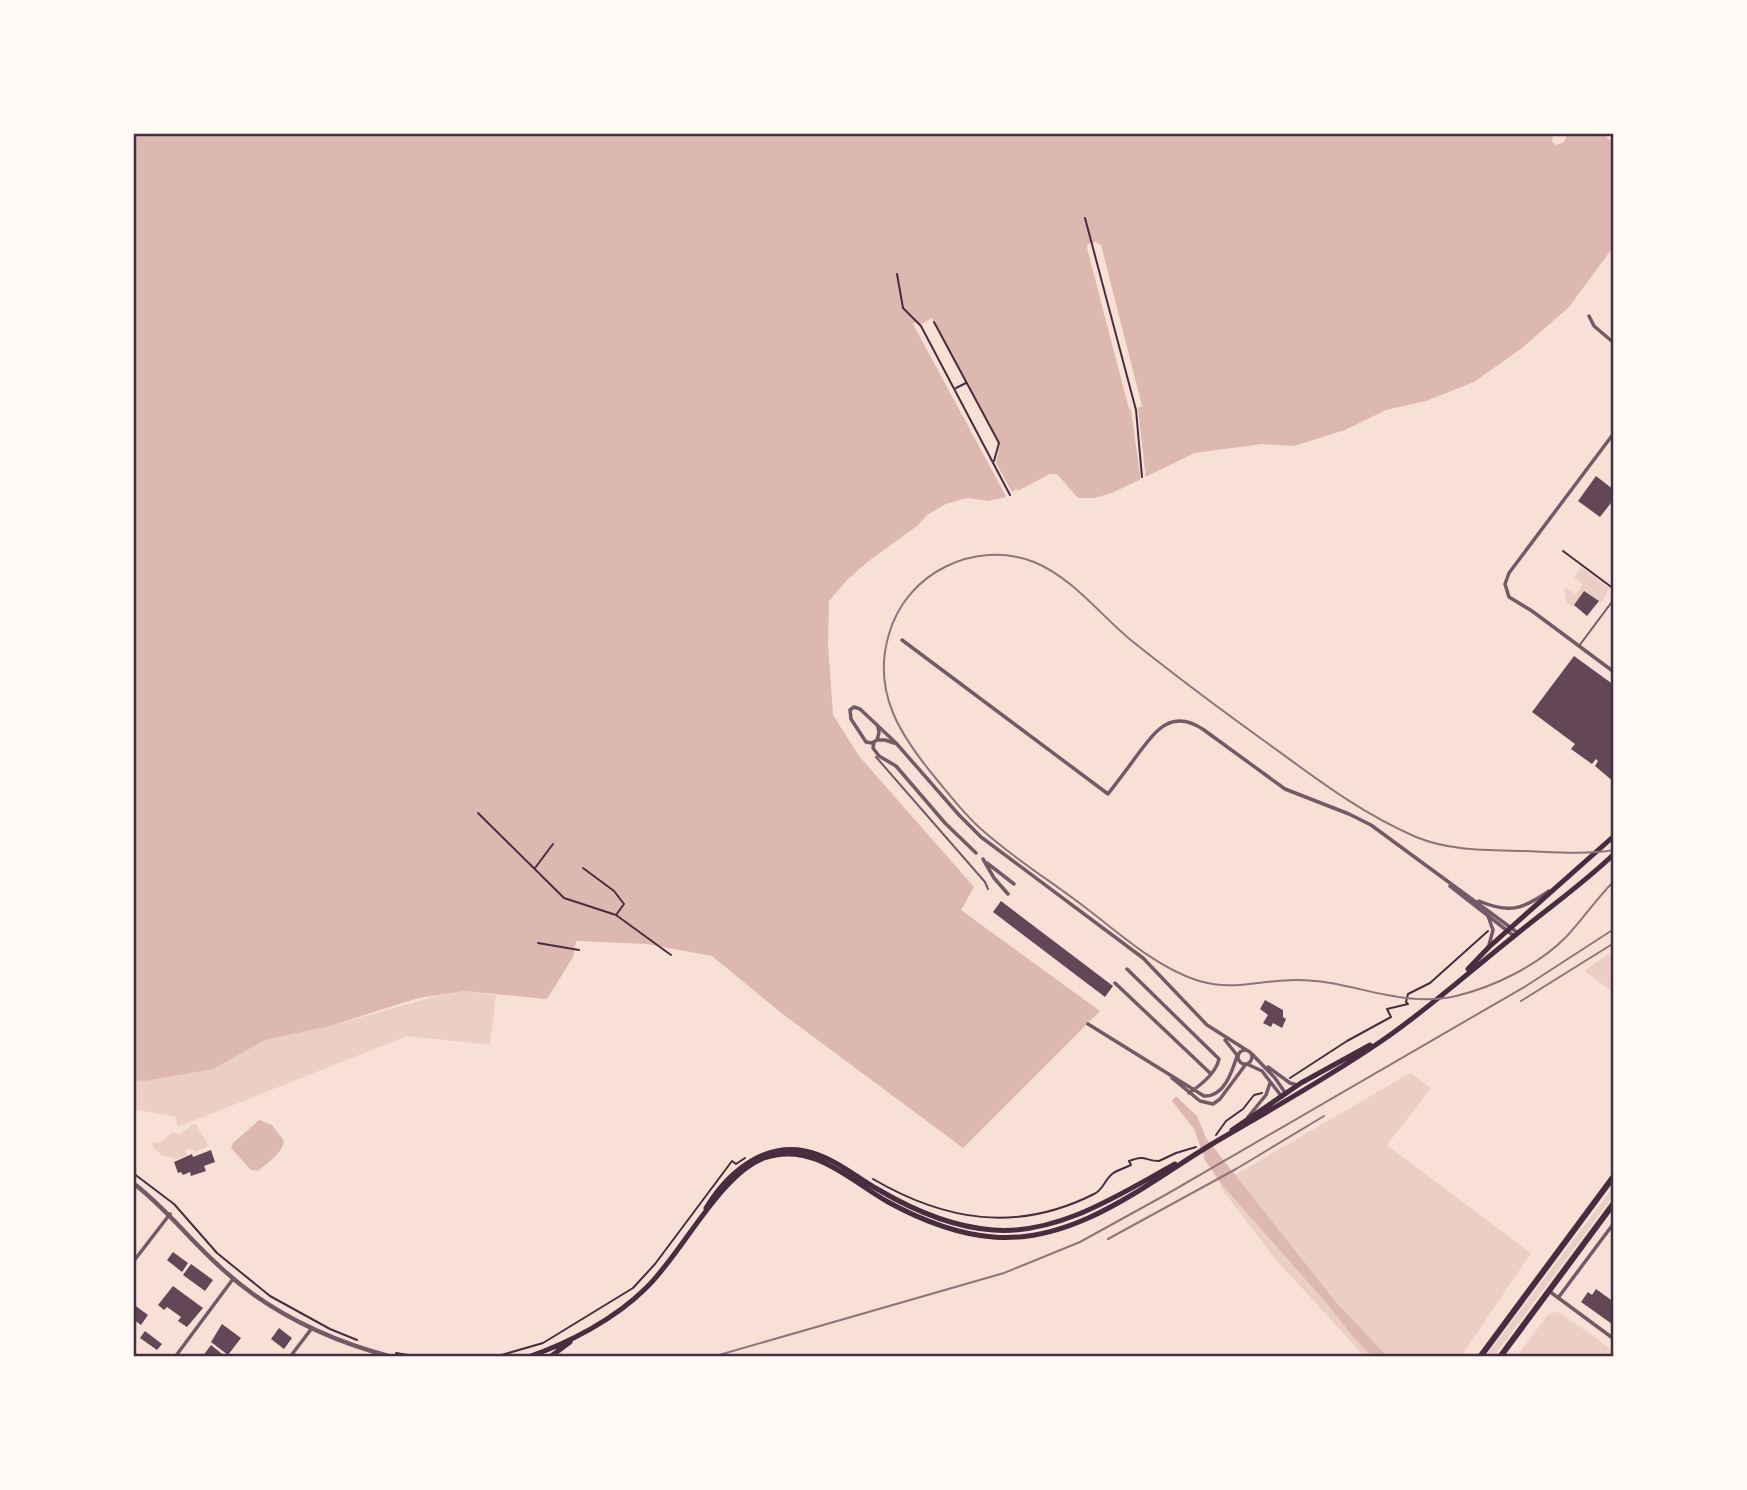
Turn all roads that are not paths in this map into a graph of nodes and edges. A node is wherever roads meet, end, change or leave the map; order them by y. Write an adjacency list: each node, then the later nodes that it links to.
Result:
1 (1589, 316): 2 (street)
2 (1614, 343)
3 (1614, 433): 6 (street)
4 (1614, 599): 6 (lane)
5 (902, 640): 19 (street)
6 (1579, 646): 7 (street)
7 (1614, 672)
8 (878, 727): 9 (street); 9 (street); 10 (street)
9 (875, 742): 10 (street); 13 (street)
10 (899, 746): 29 (street)
11 (876, 757): 17 (lane)
12 (1614, 836): 15 (main road)
13 (976, 853)
14 (1612, 855): 22 (main road)
15 (1569, 877): 19 (street); 21 (main road)
16 (1014, 884): 18 (street)
17 (988, 889)
18 (1008, 894)
19 (1469, 898): 20 (street); 21 (street)
20 (1488, 915): 21 (street); 23 (street)
21 (1509, 929): 22 (street); 23 (main road)
22 (1516, 934): 26 (main road)
23 (1489, 947): 26 (main road)
24 (1127, 969): 34 (street)
25 (1115, 984): 34 (street)
26 (1448, 988): 28 (main road)
27 (1088, 1024): 37 (street)
28 (1402, 1025): 36 (main road); 38 (main road)
29 (1219, 1034): 30 (street); 31 (street)
30 (1250, 1053): 31 (street); 32 (street); 33 (street)
31 (1237, 1055): 33 (street); 37 (street)
32 (1261, 1062): 36 (street); 38 (street)
33 (1247, 1064): 35 (street); 37 (street)
34 (1211, 1074): 37 (street)
35 (1270, 1082): 38 (street); 39 (street)
36 (1301, 1083): 38 (main road)
37 (1191, 1091)
38 (1285, 1098): 39 (main road); 40 (main road)
39 (1246, 1118): 40 (main road)
40 (1216, 1140): 41 (main road)
41 (1199, 1149): 47 (main road); 49 (main road)
42 (1614, 1176): 62 (highway)
43 (133, 1183): 45 (street)
44 (1614, 1203): 52 (highway)
45 (170, 1213): 50 (street); 51 (street)
46 (1614, 1223): 53 (street)
47 (1000, 1230): 48 (main road); 49 (main road)
48 (991, 1233): 49 (main road); 55 (main road)
49 (1000, 1238)
50 (133, 1262)
51 (233, 1279): 54 (street); 58 (street)
52 (1549, 1291): 53 (street); 63 (highway)
53 (1559, 1298): 56 (street)
54 (312, 1328): 57 (street); 59 (street)
55 (580, 1333): 60 (main road); 61 (main road)
56 (1614, 1339)
57 (393, 1355)
58 (175, 1357)
59 (290, 1357)
60 (528, 1357)
61 (550, 1357)
62 (1480, 1357)
63 (1500, 1357)

